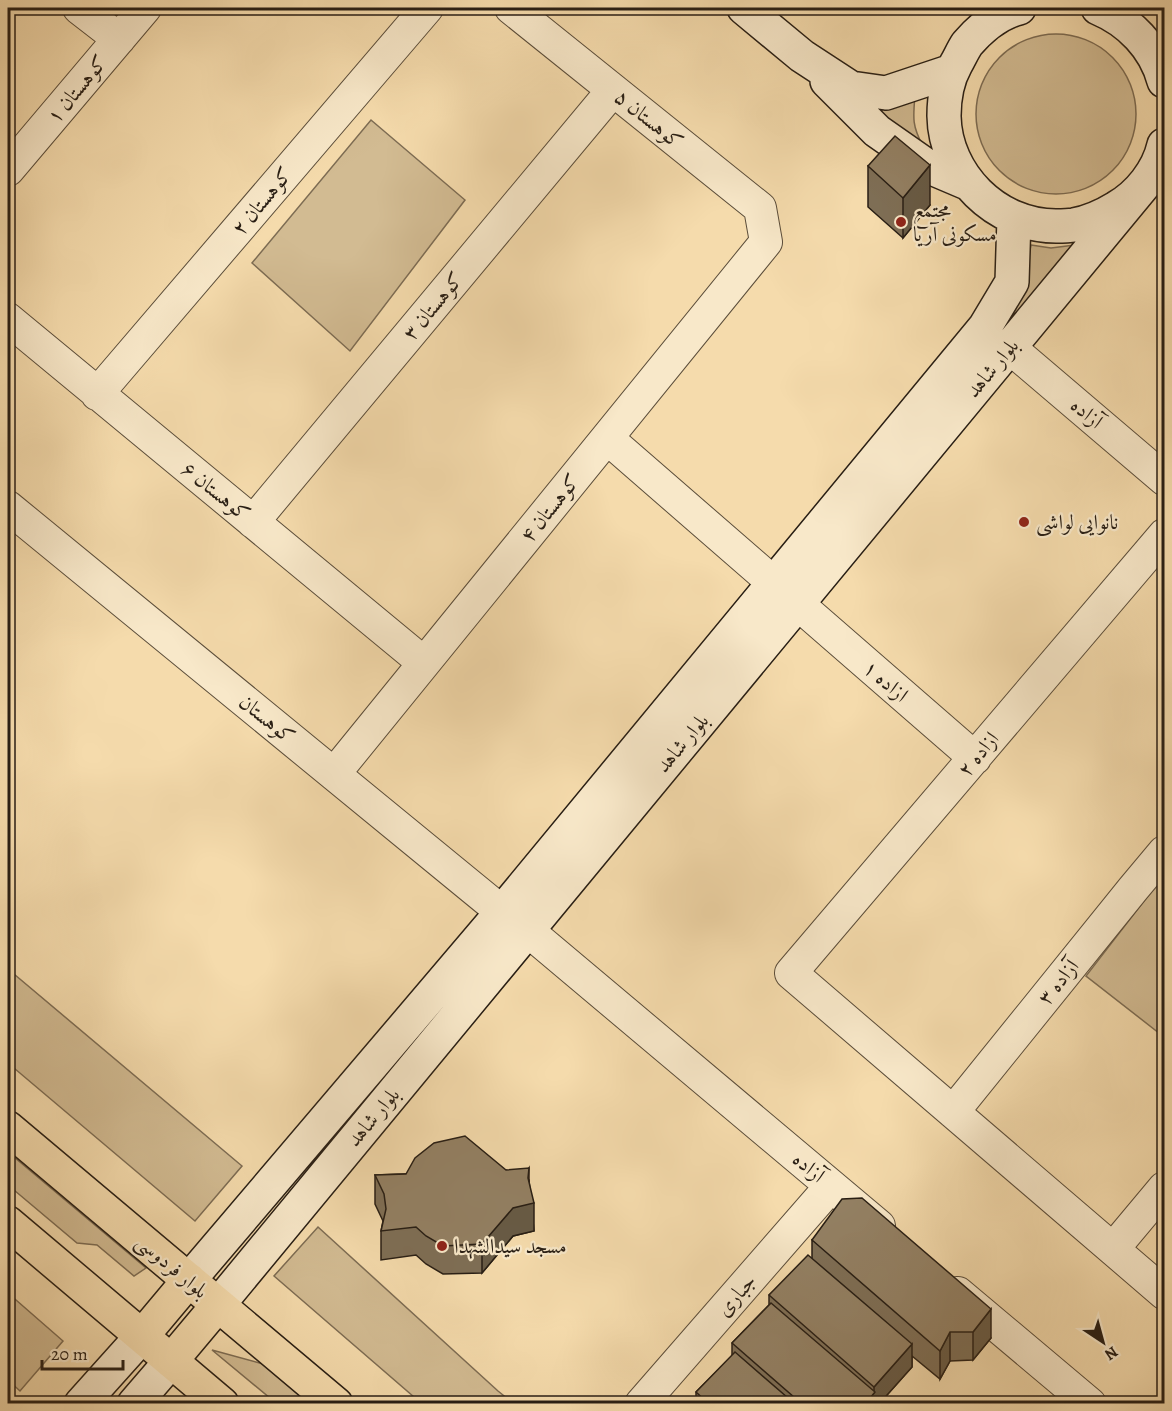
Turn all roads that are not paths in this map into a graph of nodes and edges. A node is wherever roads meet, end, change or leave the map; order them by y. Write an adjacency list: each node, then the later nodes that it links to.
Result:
1 (79, 8): 9 (street)
2 (145, 8): 9 (street, کوهستان ۱)
3 (427, 8): 22 (street, کوهستان ۲)
4 (744, 8): 10 (main road)
5 (995, 8): 11 (main road)
6 (1019, 8): 11 (main road)
7 (1099, 8): 12 (main road)
8 (530, 13): 13 (street, کوهستان ۵)
9 (119, 39): 15 (street, کوهستان ۱)
10 (802, 56): 11 (main road); 17 (main road)
11 (959, 58): 17 (main road)
12 (1163, 73)
13 (613, 90): 19 (street, کوهستان ۵); 26 (street, کوهستان ۳)
14 (1164, 145): 16 (main road)
15 (8, 170)
16 (1147, 181): 18 (main road); 21 (main road, بلوار شاهد)
17 (967, 183): 18 (main road)
18 (1014, 218): 28 (main road, بلوار شاهد)
19 (766, 242): 23 (street, کوهستان ۴)
20 (8, 320): 22 (street, کوهستان ۶)
21 (1009, 347): 24 (street, آزاده); 28 (main road, بلوار شاهد)
22 (98, 394): 26 (street, کوهستان ۶)
23 (607, 438): 28 (street, ازاده ۱); 29 (street, کوهستان ۴)
24 (1164, 479)
25 (8, 507): 31 (street, کوهستان)
26 (253, 522): 29 (street, کوهستان ۶)
27 (1164, 536): 30 (street, ازاده ۲)
28 (786, 593): 30 (street, ازاده ۱); 33 (main road, بلوار شاهد)
29 (424, 663): 31 (street, کوهستان ۴)
30 (975, 758): 34 (street, ازاده ۲)
31 (334, 774): 33 (street, کوهستان)
32 (1164, 852): 34 (street, آزاده ۳)
33 (515, 921): 36 (street, آزاده); 42 (main road, بلوار شاهد); 44 (main road, بلوار شاهد)
34 (953, 1112): 40 (street)
35 (8, 1128): 42 (main road, بلوار فردوسی)
36 (831, 1186): 39 (street, آزاده); 51 (street, جباری)
37 (1164, 1188): 40 (street)
38 (8, 1223): 45 (main road)
39 (902, 1246)
40 (1113, 1249): 43 (street)
41 (938, 1276): 52 (street)
42 (189, 1280): 44 (main road, بلوار فردوسی); 45 (main road)
43 (1164, 1293)
44 (218, 1305): 46 (main road); 50 (main road, بلوار فردوسی)
45 (142, 1336): 46 (main road); 47 (main road)
46 (171, 1361): 48 (main road); 49 (main road)
47 (81, 1404)
48 (134, 1404)
49 (222, 1404)
50 (336, 1404)
51 (641, 1404)
52 (1090, 1404)

